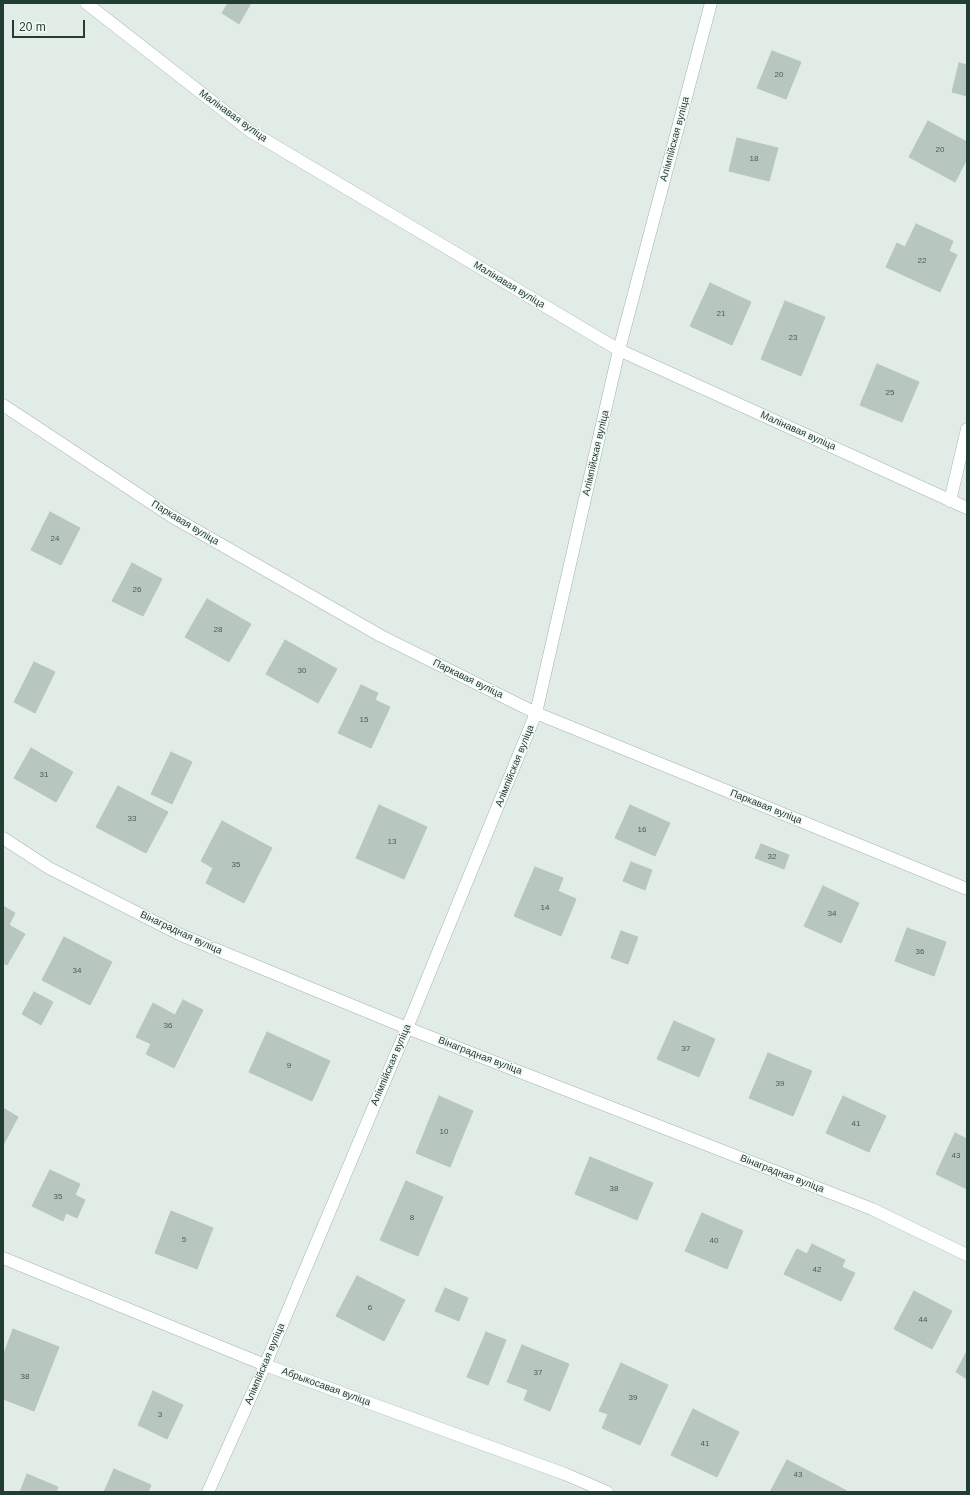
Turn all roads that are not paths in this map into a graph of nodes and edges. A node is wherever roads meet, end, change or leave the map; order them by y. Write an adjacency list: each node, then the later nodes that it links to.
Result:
1 (86, 3): 3 (street, Малінавая вуліца)
2 (710, 3): 3 (street, Алімпійская вуліца)
3 (619, 350): 6 (street, Малінавая вуліца); 8 (street, Алімпійская вуліца)
4 (3, 405): 8 (street, Паркавая вуліца)
5 (967, 429): 6 (street)
6 (950, 501): 7 (street, Малінавая вуліца)
7 (967, 508)
8 (536, 713): 10 (street, Паркавая вуліца); 11 (street, Алімпійская вуліца)
9 (3, 838): 11 (street, Вінаградная вуліца)
10 (967, 889)
11 (407, 1028): 12 (street, Вінаградная вуліца); 14 (street, Алімпійская вуліца)
12 (967, 1255)
13 (3, 1258): 14 (street, Абрыкосавая вуліца)
14 (265, 1365): 15 (street, Алімпійская вуліца); 16 (street, Абрыкосавая вуліца)
15 (208, 1492)
16 (607, 1492)

